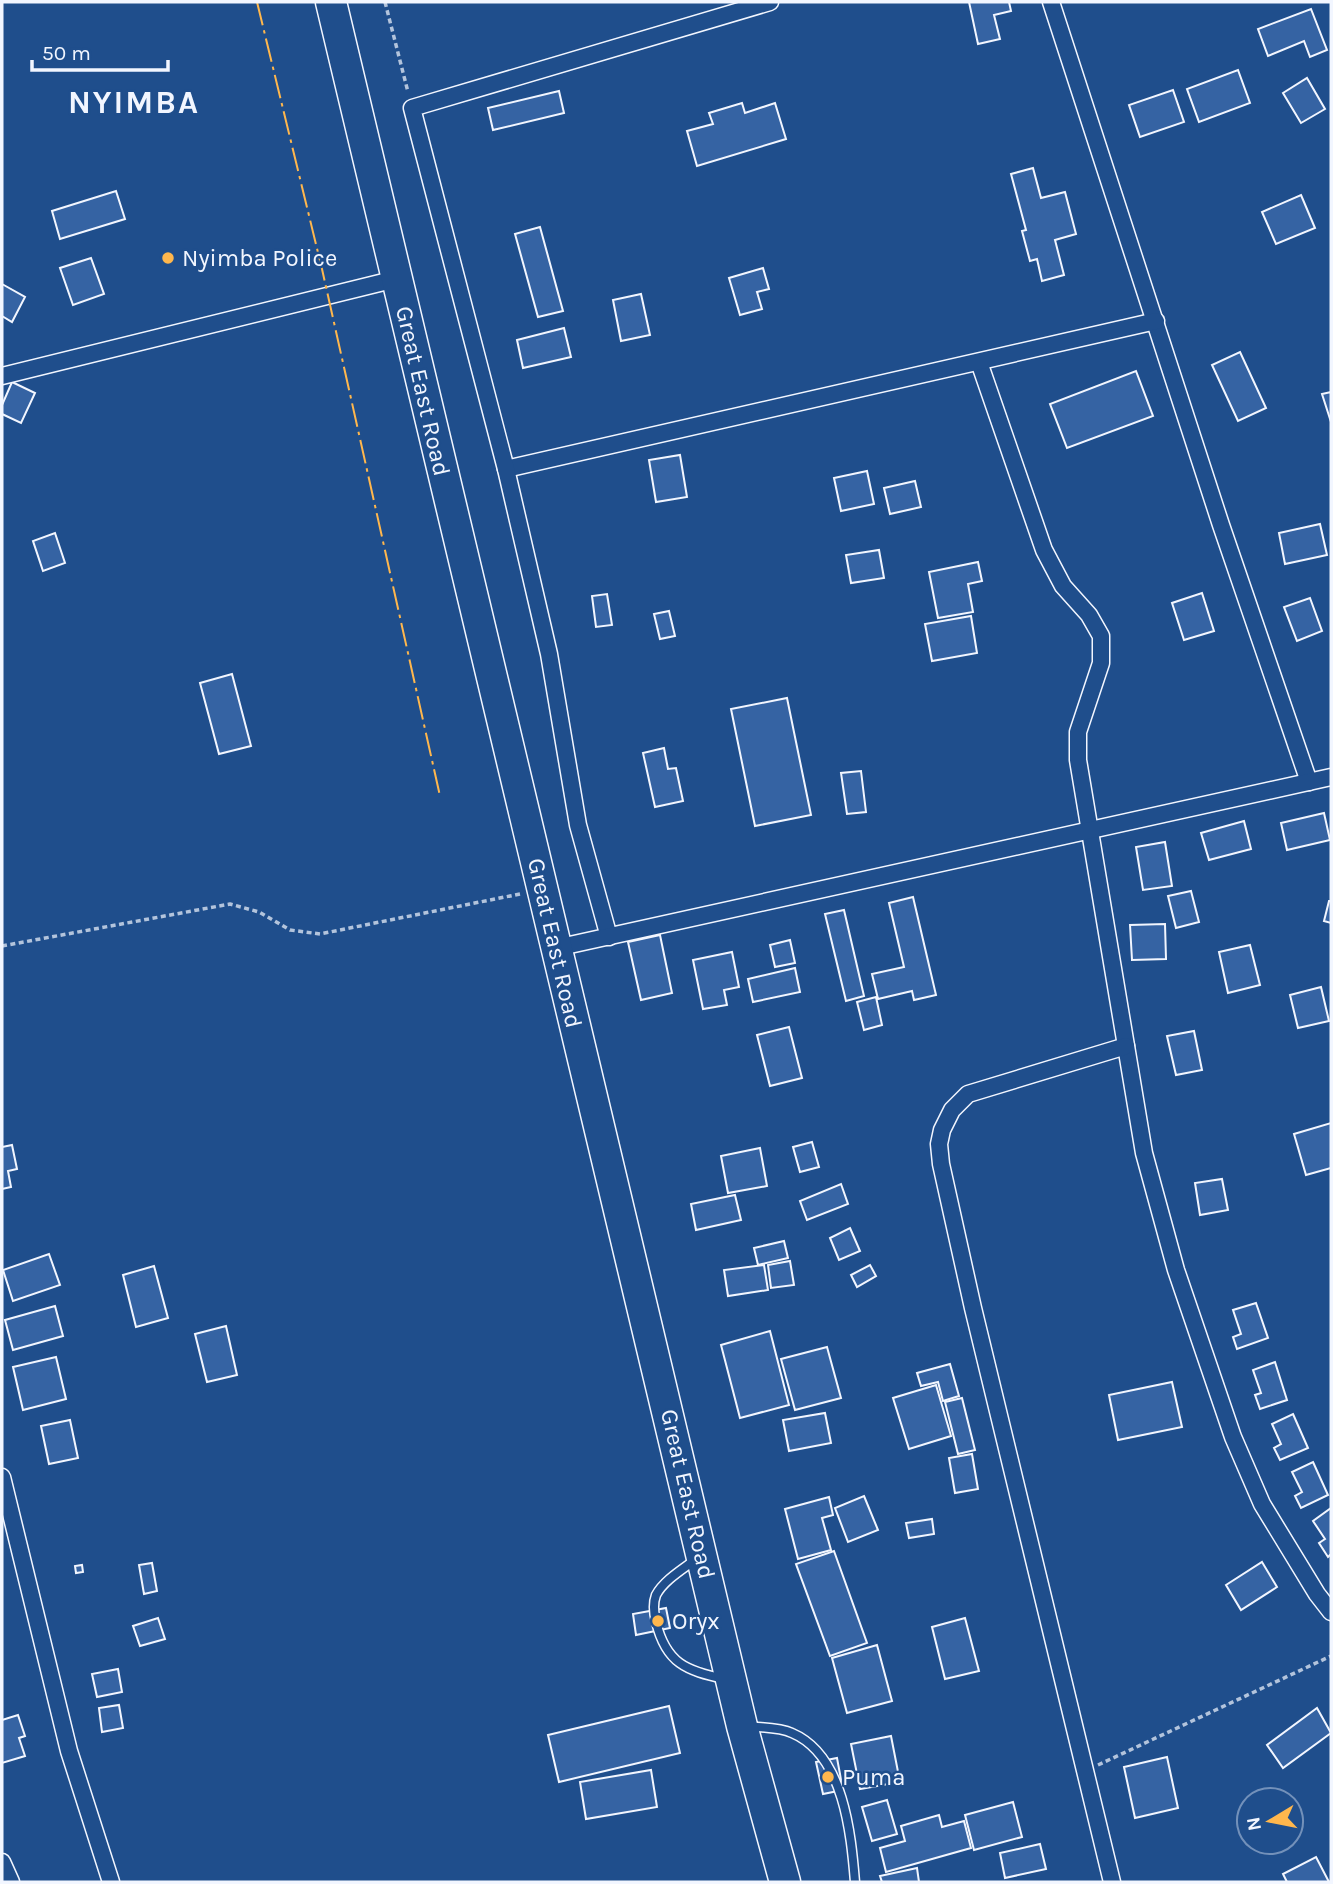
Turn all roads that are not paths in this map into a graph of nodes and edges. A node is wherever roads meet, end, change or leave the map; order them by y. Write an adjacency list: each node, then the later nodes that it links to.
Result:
1 (331, 2): 4 (highway, Great East Road)
2 (770, 2): 8 (street)
3 (1051, 2): 5 (street)
4 (396, 279): 7 (street); 13 (highway, Great East Road)
5 (1156, 321): 6 (street); 10 (street)
6 (979, 362): 8 (street); 11 (street)
7 (2, 376)
8 (506, 469): 12 (street)
9 (1331, 777): 10 (street)
10 (1309, 782): 11 (street)
11 (1090, 830): 12 (street); 14 (street)
12 (609, 937): 13 (street)
13 (556, 948): 16 (highway, Great East Road)
14 (1126, 1046): 17 (street); 25 (street)
15 (2, 1478): 22 (street)
16 (702, 1555): 18 (highway, Great East Road); 18 (lane)
17 (1331, 1612)
18 (731, 1680): 19 (highway, Great East Road)
19 (742, 1726): 23 (highway, Great East Road); 24 (lane)
20 (2, 1862): 21 (street)
21 (11, 1882)
22 (111, 1882)
23 (785, 1882)
24 (855, 1882)
25 (1112, 1882)

